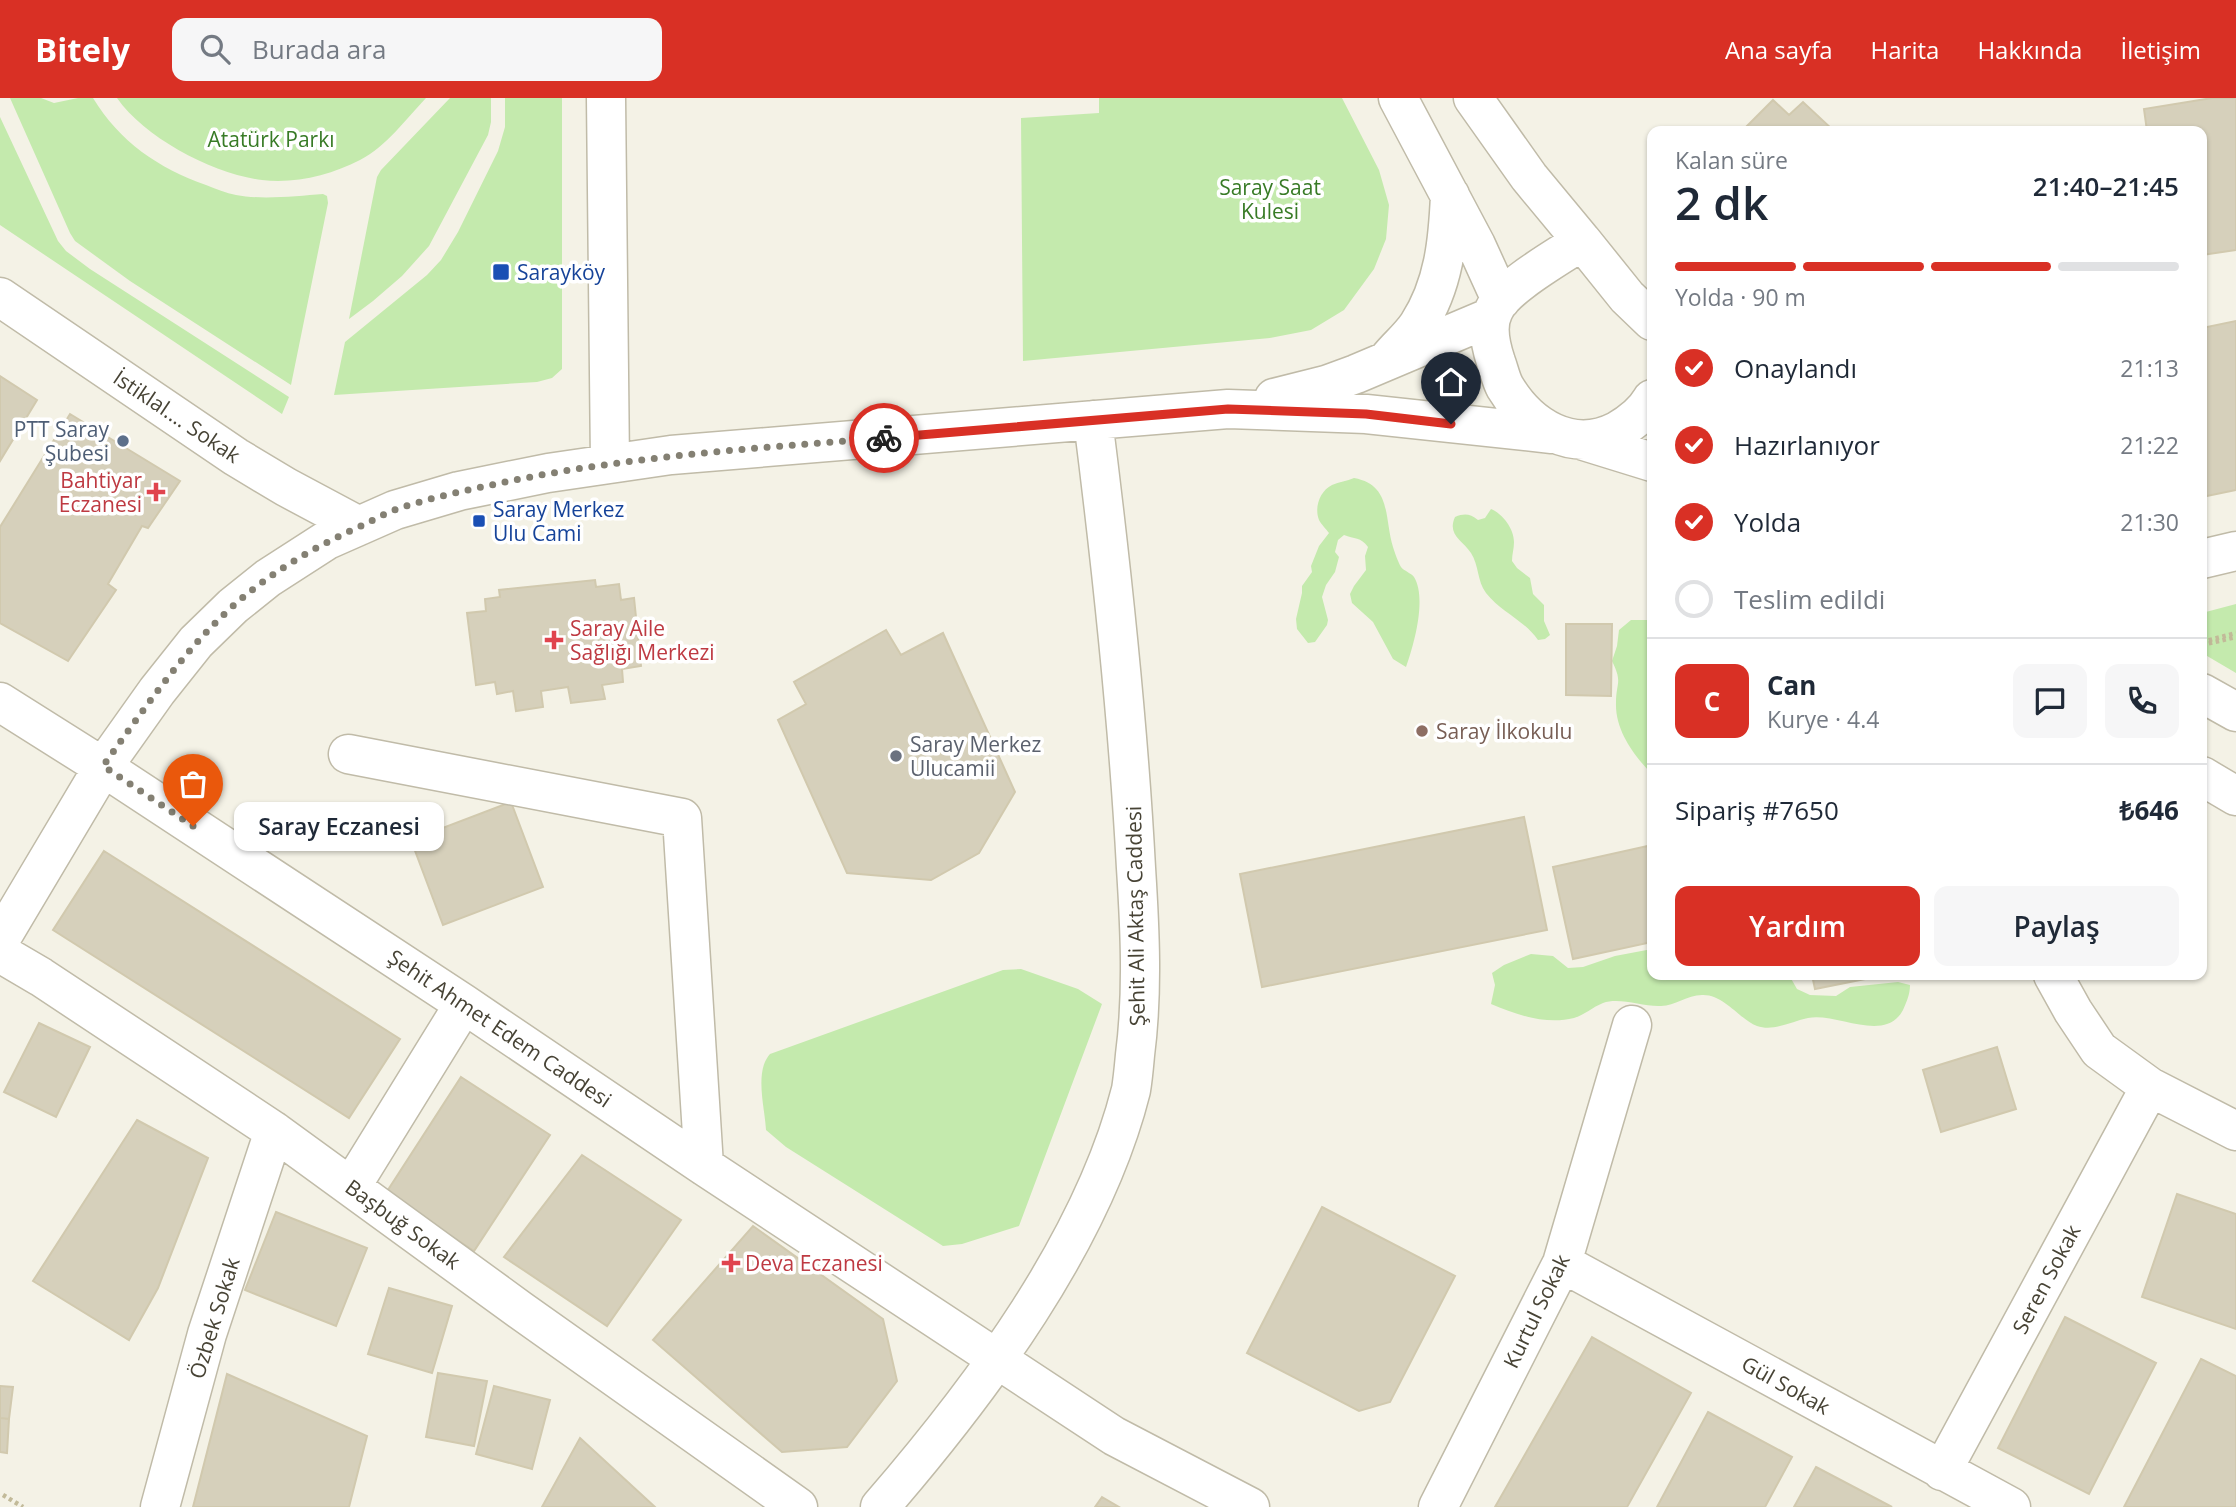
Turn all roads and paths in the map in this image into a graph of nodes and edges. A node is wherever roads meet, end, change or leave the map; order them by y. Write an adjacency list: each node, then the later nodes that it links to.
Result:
1 (606, 98): 15 (street)
2 (1398, 98): 4 (street)
3 (1474, 99): 5 (street)
4 (1450, 195): 7 (street); 9 (street)
5 (1582, 241): 7 (street); 8 (street)
6 (0, 297): 16 (street, İstiklal.... Sokak)
7 (1496, 308): 9 (street); 13 (street)
8 (1647, 316)
9 (1383, 363): 11 (street)
10 (1647, 405): 13 (street)
11 (1228, 409): 12 (street); 13 (street)
12 (1093, 420): 15 (street); 39 (street, Şehit Ali Aktaş Caddesi)
13 (1568, 437): 14 (street)
14 (1647, 461)
15 (611, 464): 16 (street)
16 (359, 526): 25 (street)
17 (2236, 551): 18 (street)
18 (2207, 558)
19 (2236, 635): 20 (path)
20 (2207, 643)
21 (2207, 696): 23 (street)
22 (0, 702): 25 (street, Şehit Ahmet Edem Caddesi)
23 (2236, 712)
24 (348, 754): 36 (street)
25 (103, 766): 28 (street); 31 (street, Şehit Ahmet Edem Caddesi)
26 (2207, 779): 27 (street)
27 (2236, 796)
28 (0, 940)
29 (0, 953): 34 (street, Başbuğ Sokak)
30 (2056, 980): 33 (street)
31 (464, 1004): 36 (street, Şehit Ahmet Edem Caddesi); 37 (street)
32 (1632, 1025): 38 (street, Kurtul Sokak)
33 (2150, 1087): 35 (street); 40 (street, Seren Sokak)
34 (274, 1131): 37 (street, Başbuğ Sokak); 43 (street, Özbek Sokak)
35 (2236, 1131)
36 (704, 1166): 39 (street, Şehit Ahmet Edem Caddesi)
37 (351, 1187): 44 (street, Başbuğ Sokak)
38 (1562, 1263): 40 (street, Gül Sokak); 47 (street, Kurtul Sokak)
39 (996, 1360): 45 (street, Şehit Ali Aktaş Caddesi); 46 (street, Şehit Ahmet Edem Caddesi)
40 (1942, 1471): 48 (street, Gül Sokak)
41 (3, 1495): 42 (path)
42 (23, 1507)
43 (160, 1507)
44 (798, 1507)
45 (880, 1507)
46 (1250, 1507)
47 (1438, 1507)
48 (2011, 1507)

